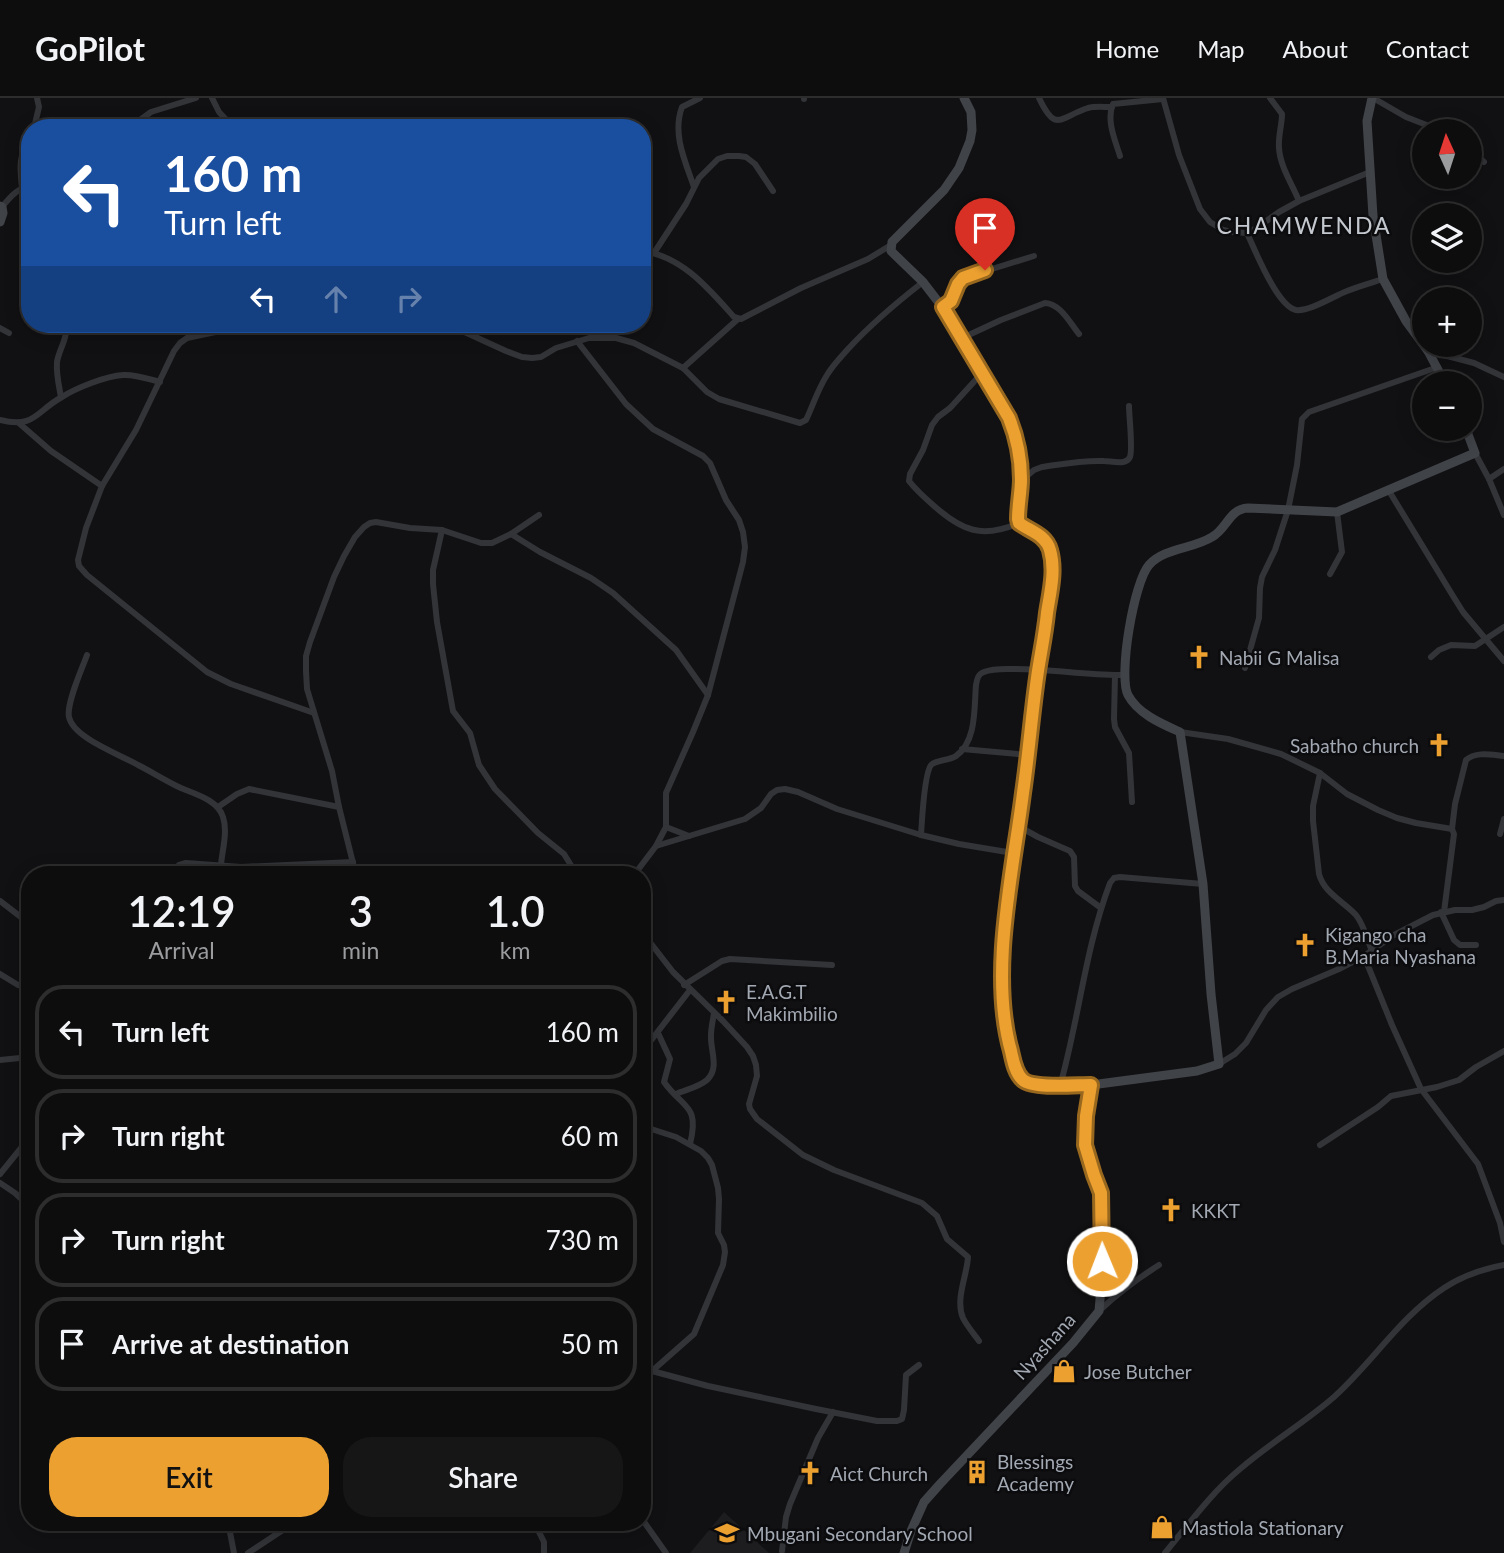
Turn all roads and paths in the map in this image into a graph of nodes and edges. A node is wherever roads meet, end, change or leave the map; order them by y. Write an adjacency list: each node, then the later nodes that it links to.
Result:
1 (37, 98): 11 (street)
2 (196, 98): 12 (street)
3 (212, 98): 13 (street)
4 (699, 98): 19 (street)
5 (964, 98): 26 (street)
6 (1039, 98): 10 (street)
7 (1163, 98): 10 (street); 25 (street)
8 (1270, 98): 22 (street)
9 (1372, 98): 14 (street); 17 (street)
10 (1111, 107): 16 (street)
11 (36, 119)
12 (142, 119)
13 (226, 119)
14 (1412, 119)
15 (21, 156): 18 (street)
16 (1120, 156)
17 (1370, 172): 22 (street); 30 (street)
18 (21, 174)
19 (694, 187): 21 (street); 28 (street)
20 (21, 189): 23 (street)
21 (773, 191)
22 (1299, 201): 25 (street)
23 (1, 206): 24 (street)
24 (0, 222)
25 (1247, 233): 30 (street)
26 (891, 245): 31 (street); 33 (street)
27 (651, 252): 28 (street)
28 (654, 253): 33 (street)
29 (1034, 256): 32 (street)
30 (1384, 279): 35 (street)
31 (923, 282): 32 (street); 46 (street)
32 (943, 307): 41 (street)
33 (738, 319): 46 (street)
34 (0, 328): 36 (street)
35 (1412, 328)
36 (9, 333)
37 (66, 333): 51 (street)
38 (205, 333): 50 (street)
39 (467, 333): 42 (street)
40 (1079, 334): 41 (street)
41 (960, 339): 48 (street)
42 (577, 341): 46 (street); 78 (street)
43 (1433, 357): 45 (street)
44 (1452, 357): 49 (street)
45 (1438, 367): 47 (street); 62 (street)
46 (683, 368)
47 (1440, 371)
48 (982, 373): 59 (street); 66 (street)
49 (1504, 377)
50 (160, 383): 51 (street); 60 (street)
51 (61, 397): 54 (street)
52 (1129, 406): 59 (street)
53 (0, 420): 54 (street)
54 (20, 424): 60 (street)
55 (1470, 441): 56 (street)
56 (1475, 453): 58 (street); 61 (street)
57 (1504, 468): 58 (street)
58 (1489, 479): 65 (street)
59 (1021, 481): 66 (street)
60 (102, 486): 79 (street)
61 (1389, 491): 63 (street); 71 (street)
62 (1288, 510): 63 (street); 75 (street); 77 (street)
63 (1338, 512): 69 (street)
64 (539, 515): 68 (street)
65 (1504, 515)
66 (1019, 523): 76 (street)
67 (442, 530): 68 (street); 79 (street); 103 (street)
68 (511, 534): 78 (street)
69 (1329, 574)
70 (1504, 627): 71 (street)
71 (1485, 639): 73 (street); 74 (street)
72 (87, 655): 86 (street)
73 (1431, 657)
74 (1504, 661)
75 (1245, 668)
76 (1039, 669): 77 (street); 81 (street); 82 (street)
77 (1120, 675): 80 (street); 85 (street)
78 (708, 695): 90 (street)
79 (314, 713): 87 (street)
80 (1180, 732): 84 (street); 105 (street)
81 (962, 750): 82 (street); 93 (street)
82 (1028, 755): 89 (street)
83 (1504, 756): 91 (street)
84 (1320, 773): 91 (street); 113 (street)
85 (1132, 802)
86 (218, 807): 87 (street); 98 (street)
87 (339, 807): 97 (street)
88 (1504, 819): 92 (street)
89 (1018, 826): 96 (street); 108 (street)
90 (666, 827): 94 (street); 95 (street)
91 (1452, 829): 109 (street)
92 (1500, 834)
93 (921, 835): 94 (street); 96 (street)
94 (689, 836): 95 (street)
95 (656, 846): 104 (street)
96 (1013, 853): 128 (street)
97 (353, 862): 101 (street); 102 (street)
98 (221, 865): 99 (street); 100 (street)
99 (179, 866)
100 (231, 866)
101 (256, 866)
102 (354, 866)
103 (571, 866)
104 (641, 866)
105 (1203, 884): 108 (street); 126 (street)
106 (1504, 900): 109 (street)
107 (0, 901): 110 (street)
108 (1101, 908): 128 (street)
109 (1442, 912): 112 (street); 113 (street)
110 (21, 917)
111 (651, 945): 118 (street)
112 (1476, 945)
113 (1372, 951): 114 (street)
114 (1364, 956): 126 (street); 129 (street)
115 (832, 965): 118 (street)
116 (0, 974): 117 (street)
117 (18, 985)
118 (684, 985): 119 (street)
119 (690, 990): 120 (street); 121 (street)
120 (714, 1013): 130 (street); 142 (street)
121 (658, 1033): 122 (street); 130 (street)
122 (651, 1041)
123 (1504, 1051): 129 (street)
124 (21, 1058): 125 (street)
125 (0, 1060)
126 (1219, 1065): 127 (street)
127 (1091, 1085): 128 (street); 141 (street, Nyashana)
128 (1060, 1086)
129 (1421, 1089): 133 (street); 138 (street)
130 (676, 1094): 132 (street)
131 (651, 1129): 132 (street)
132 (690, 1144): 144 (street)
133 (1320, 1145)
134 (21, 1148): 135 (street)
135 (0, 1174)
136 (0, 1183): 137 (street)
137 (21, 1199)
138 (1504, 1242)
139 (1159, 1265): 141 (street)
140 (1504, 1265): 156 (street)
141 (1099, 1311): 155 (street, Nyashana)
142 (979, 1341)
143 (919, 1365): 145 (street)
144 (652, 1371): 145 (street)
145 (833, 1412): 150 (street)
146 (230, 1531): 151 (street)
147 (281, 1531): 152 (street)
148 (538, 1531): 153 (street)
149 (650, 1531): 154 (street)
150 (782, 1551)
151 (234, 1553)
152 (248, 1553)
153 (544, 1553)
154 (666, 1553)
155 (904, 1553)
156 (1166, 1553)

